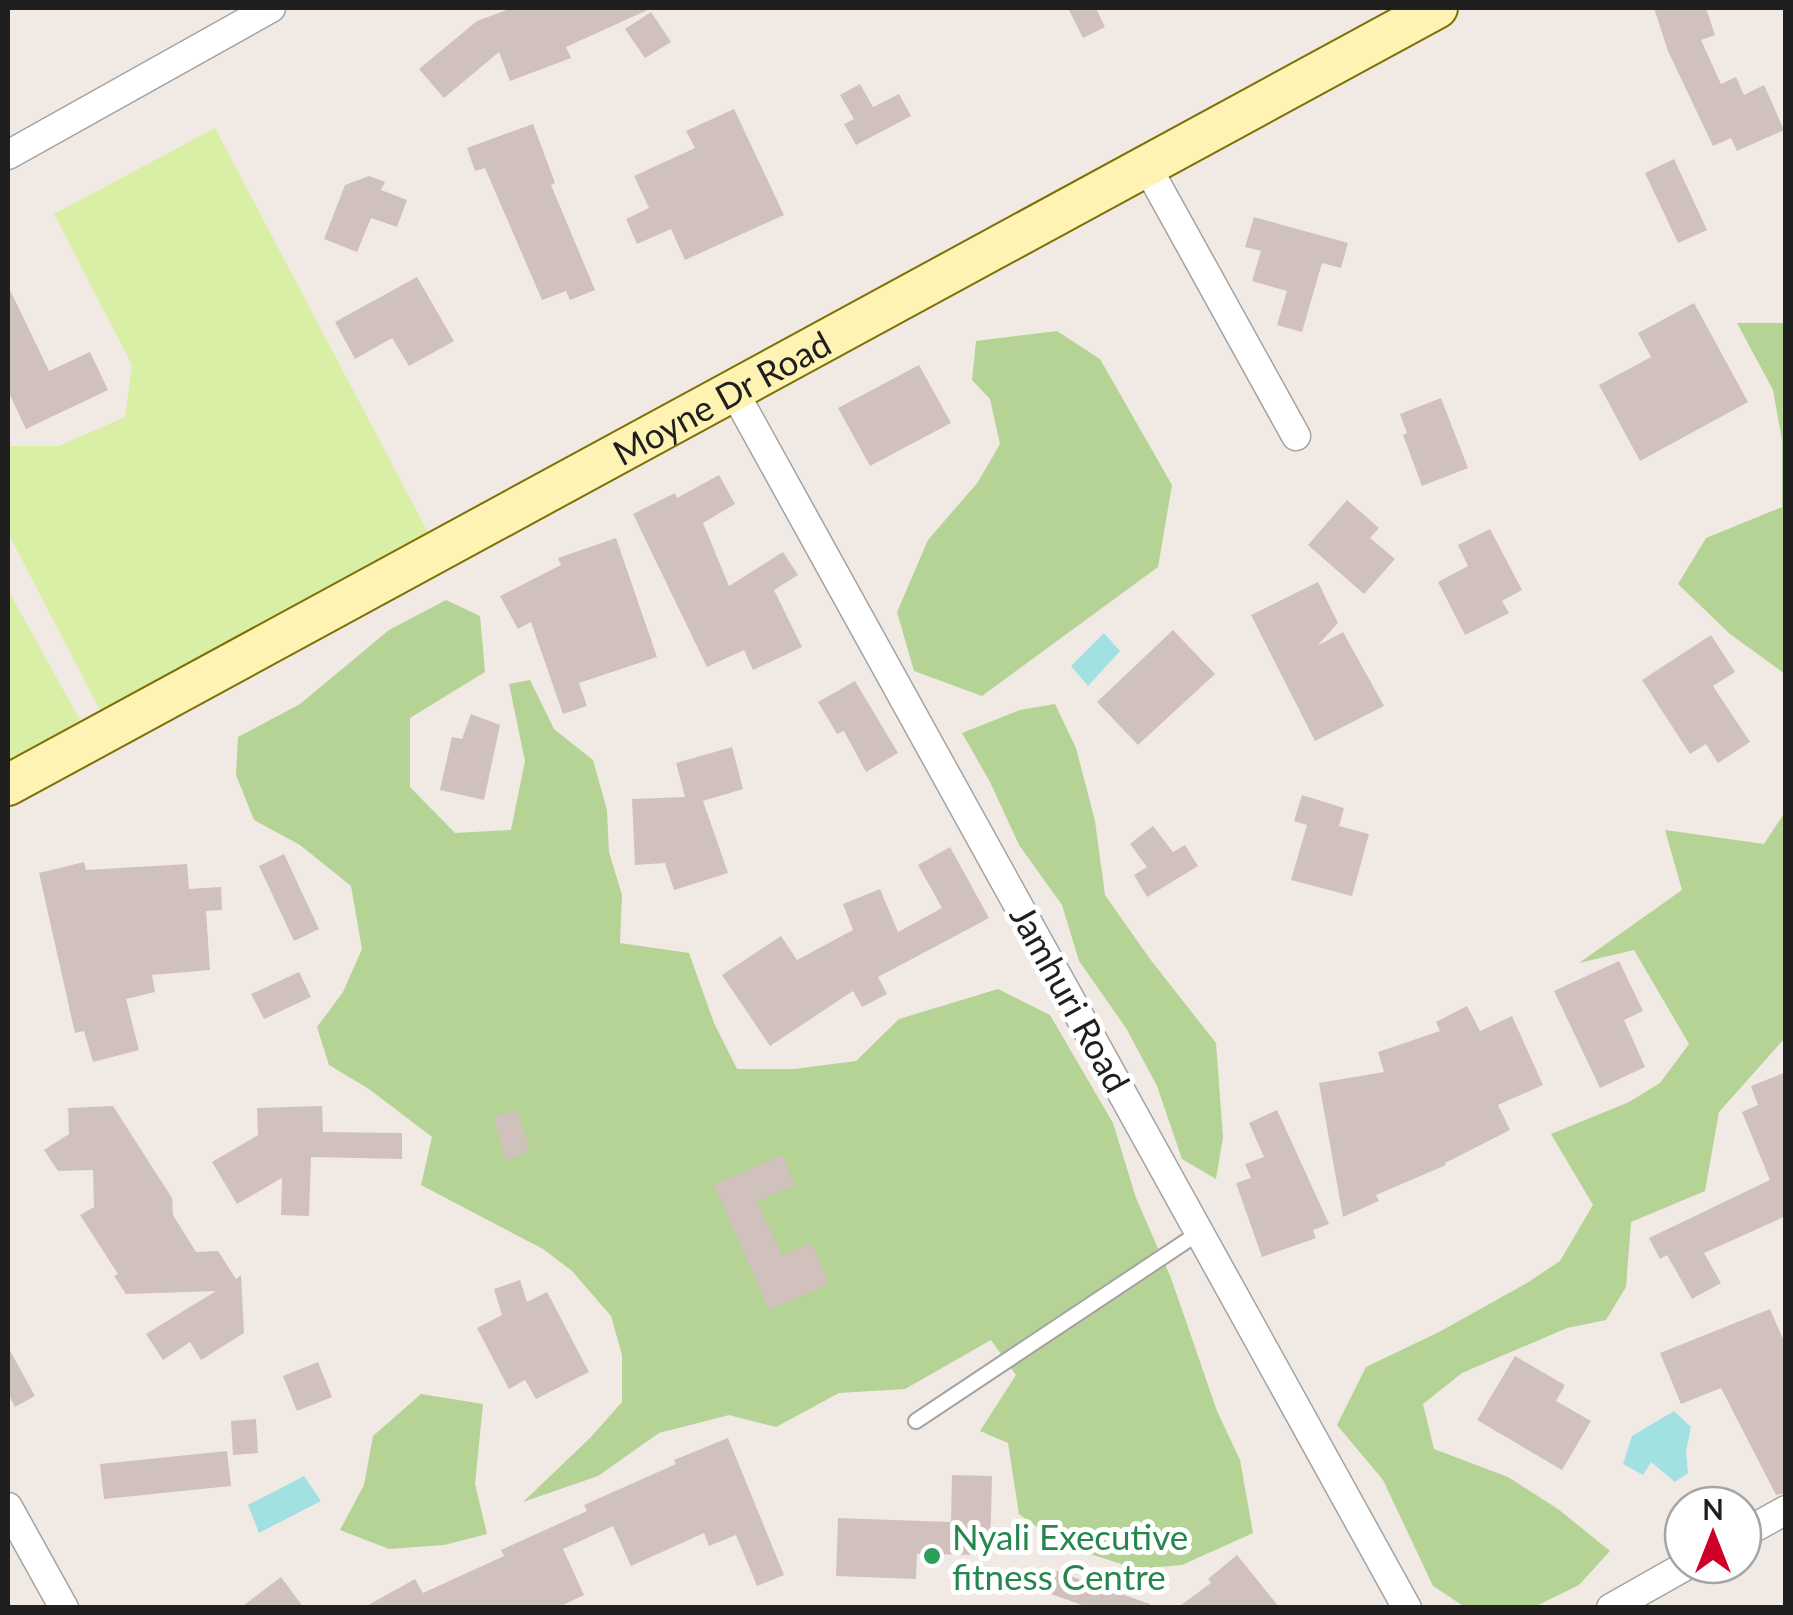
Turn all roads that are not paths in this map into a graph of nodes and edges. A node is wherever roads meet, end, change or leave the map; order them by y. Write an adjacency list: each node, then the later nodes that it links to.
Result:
1 (271, 8): 3 (street)
2 (1438, 8): 4 (main road, Moyne Dr Road)
3 (8, 155)
4 (1146, 165): 5 (main road, Moyne Dr Road); 6 (street)
5 (734, 390): 7 (main road, Moyne Dr Road); 8 (street, Jamhuri Road)
6 (1296, 436)
7 (8, 785)
8 (1200, 1232): 9 (lane); 15 (street, Jamhuri Road)
9 (916, 1421)
10 (8, 1507): 14 (street)
11 (1786, 1510): 12 (street)
12 (1763, 1523)
13 (1663, 1579): 16 (street)
14 (64, 1608)
15 (1407, 1608)
16 (1611, 1608)

